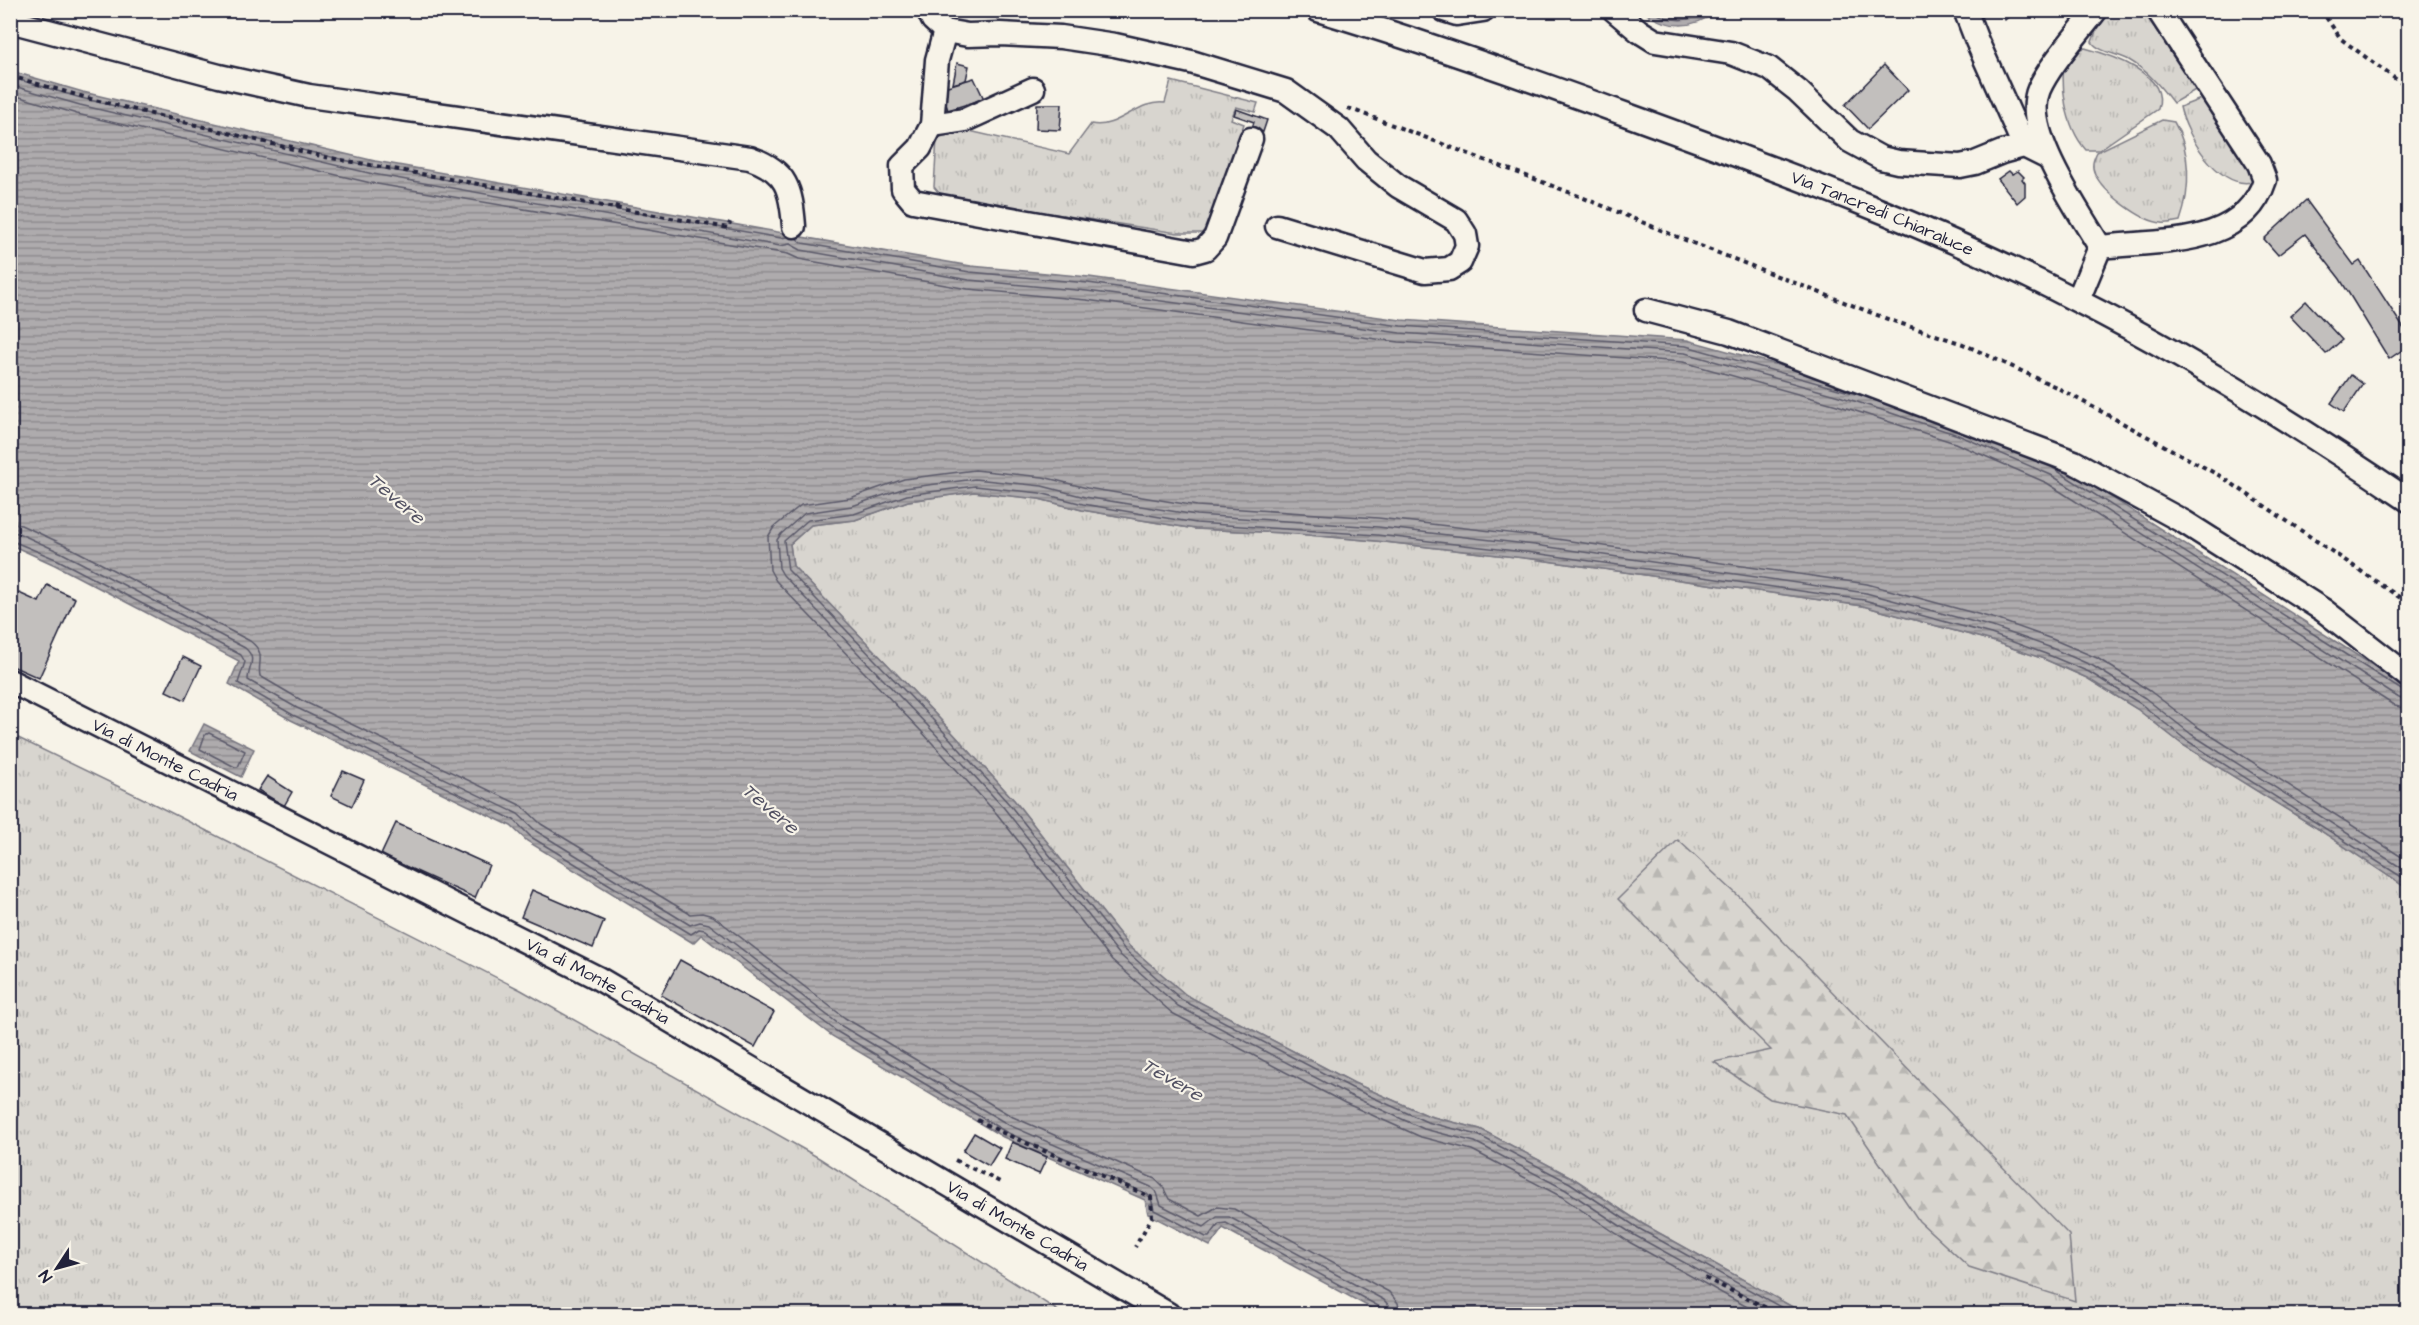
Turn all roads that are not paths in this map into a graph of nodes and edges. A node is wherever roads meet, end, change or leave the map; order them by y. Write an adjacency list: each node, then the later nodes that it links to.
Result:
1 (928, 10): 10 (street)
2 (1318, 10): 19 (street, Via Tancredi Chiaraluce)
3 (1444, 10): 4 (street)
4 (1483, 10)
5 (1614, 10): 14 (street)
6 (1965, 10): 14 (street)
7 (2096, 10): 15 (street)
8 (2158, 10): 18 (street)
9 (10, 21): 16 (street)
10 (945, 31): 12 (street); 17 (street)
11 (1033, 89): 12 (street)
12 (932, 125): 13 (street)
13 (1251, 139)
14 (2024, 146): 15 (street)
15 (2048, 158): 18 (street)
16 (794, 226)
17 (1277, 226)
18 (2100, 247): 19 (street)
19 (2078, 300): 21 (street, Via Tancredi Chiaraluce)
20 (1646, 310): 22 (street)
21 (2409, 500)
22 (2409, 676)
23 (10, 681): 24 (street, Via di Monte Cadria)
24 (1168, 1314)

